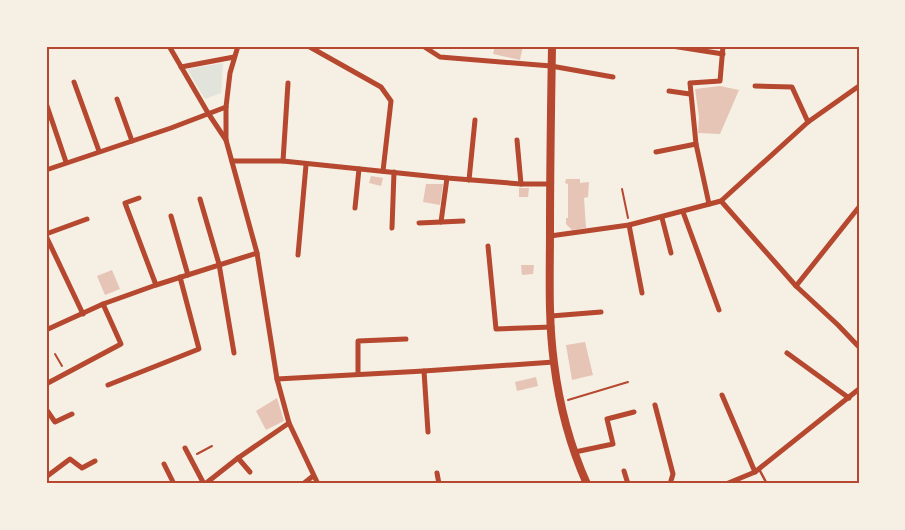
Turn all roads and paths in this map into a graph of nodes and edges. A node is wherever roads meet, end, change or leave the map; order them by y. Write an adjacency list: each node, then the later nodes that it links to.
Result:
1 (169, 46): 11 (street)
2 (238, 46): 9 (street)
3 (308, 46): 37 (street)
4 (423, 46): 10 (street)
5 (552, 46): 10 (main road)
6 (672, 46): 8 (street)
7 (723, 46): 8 (street)
8 (723, 54): 18 (street)
9 (234, 57): 11 (street); 21 (street)
10 (551, 66): 12 (street); 42 (main road)
11 (181, 67): 22 (street)
12 (613, 77)
13 (74, 82): 29 (street)
14 (288, 83): 32 (street)
15 (755, 86): 24 (street)
16 (859, 86): 24 (street)
17 (669, 91): 18 (street)
18 (690, 94): 28 (street)
19 (117, 99): 27 (street)
20 (46, 103): 33 (street)
21 (226, 107): 22 (street); 25 (street)
22 (208, 113): 25 (street); 27 (street)
23 (475, 120): 40 (street)
24 (808, 122): 46 (street)
25 (226, 140): 31 (street)
26 (517, 140): 41 (street)
27 (132, 141): 29 (street)
28 (696, 144): 30 (street); 47 (street)
29 (99, 151): 33 (street)
30 (656, 152)
31 (232, 161): 32 (street); 62 (street)
32 (283, 161): 34 (street)
33 (66, 162): 36 (street)
34 (306, 164): 35 (street); 64 (street)
35 (359, 169): 37 (street); 49 (street)
36 (46, 170)
37 (383, 171): 38 (street)
38 (394, 172): 39 (street); 58 (street)
39 (447, 178): 40 (street); 55 (street)
40 (470, 180): 41 (street)
41 (521, 184): 42 (street)
42 (550, 184): 60 (main road)
43 (622, 189): 57 (path)
44 (139, 198): 68 (street)
45 (200, 200): 65 (street)
46 (721, 202): 47 (street); 69 (street)
47 (709, 204): 50 (street)
48 (859, 207): 69 (street)
49 (355, 208)
50 (683, 212): 52 (street); 72 (street)
51 (171, 216): 66 (street)
52 (662, 218): 57 (street); 63 (street)
53 (87, 219): 59 (street)
54 (463, 221): 55 (street)
55 (441, 222): 56 (street)
56 (419, 223)
57 (629, 225): 60 (street); 70 (street)
58 (392, 228)
59 (46, 235): 74 (street)
60 (550, 236): 75 (main road)
61 (488, 246): 76 (street)
62 (257, 253): 65 (street); 87 (street)
63 (671, 253)
64 (298, 255)
65 (219, 264): 66 (street); 80 (street)
66 (188, 275): 67 (street)
67 (180, 277): 68 (street); 90 (street)
68 (156, 285): 71 (street)
69 (796, 286): 79 (street)
70 (642, 293)
71 (103, 304): 74 (street); 85 (street)
72 (719, 310)
73 (601, 312): 75 (street)
74 (83, 314): 77 (street)
75 (551, 316): 76 (main road)
76 (552, 328): 83 (main road)
77 (46, 330)
78 (406, 339): 86 (street)
79 (859, 347)
80 (234, 353)
81 (787, 353): 93 (street)
82 (54, 354): 85 (path)
83 (554, 362): 84 (street); 94 (main road)
84 (424, 371): 86 (street); 100 (street)
85 (66, 372): 89 (street)
86 (358, 374): 87 (street)
87 (278, 379): 99 (street)
88 (628, 382): 94 (path)
89 (46, 384)
90 (108, 384)
91 (859, 389): 93 (street)
92 (722, 395): 109 (street)
93 (849, 398): 109 (street)
94 (561, 402): 103 (main road)
95 (654, 404): 122 (street)
96 (46, 409): 98 (street)
97 (634, 412): 103 (street)
98 (72, 414)
99 (289, 422): 105 (street); 112 (street)
100 (428, 432)
101 (212, 446): 104 (path)
102 (185, 448): 104 (street)
103 (574, 452): 120 (main road)
104 (190, 458): 116 (street)
105 (238, 458): 110 (street); 116 (street)
106 (94, 461): 113 (street)
107 (164, 464): 115 (street)
108 (624, 471): 121 (street)
109 (757, 471): 114 (street); 124 (lane)
110 (250, 472)
111 (437, 474): 119 (street)
112 (313, 476): 117 (street); 118 (street)
113 (46, 477)
114 (736, 482): 123 (street)
115 (174, 484)
116 (205, 484)
117 (303, 484)
118 (318, 484)
119 (439, 484)
120 (586, 484)
121 (628, 484)
122 (670, 484)
123 (726, 484)
124 (767, 484)

